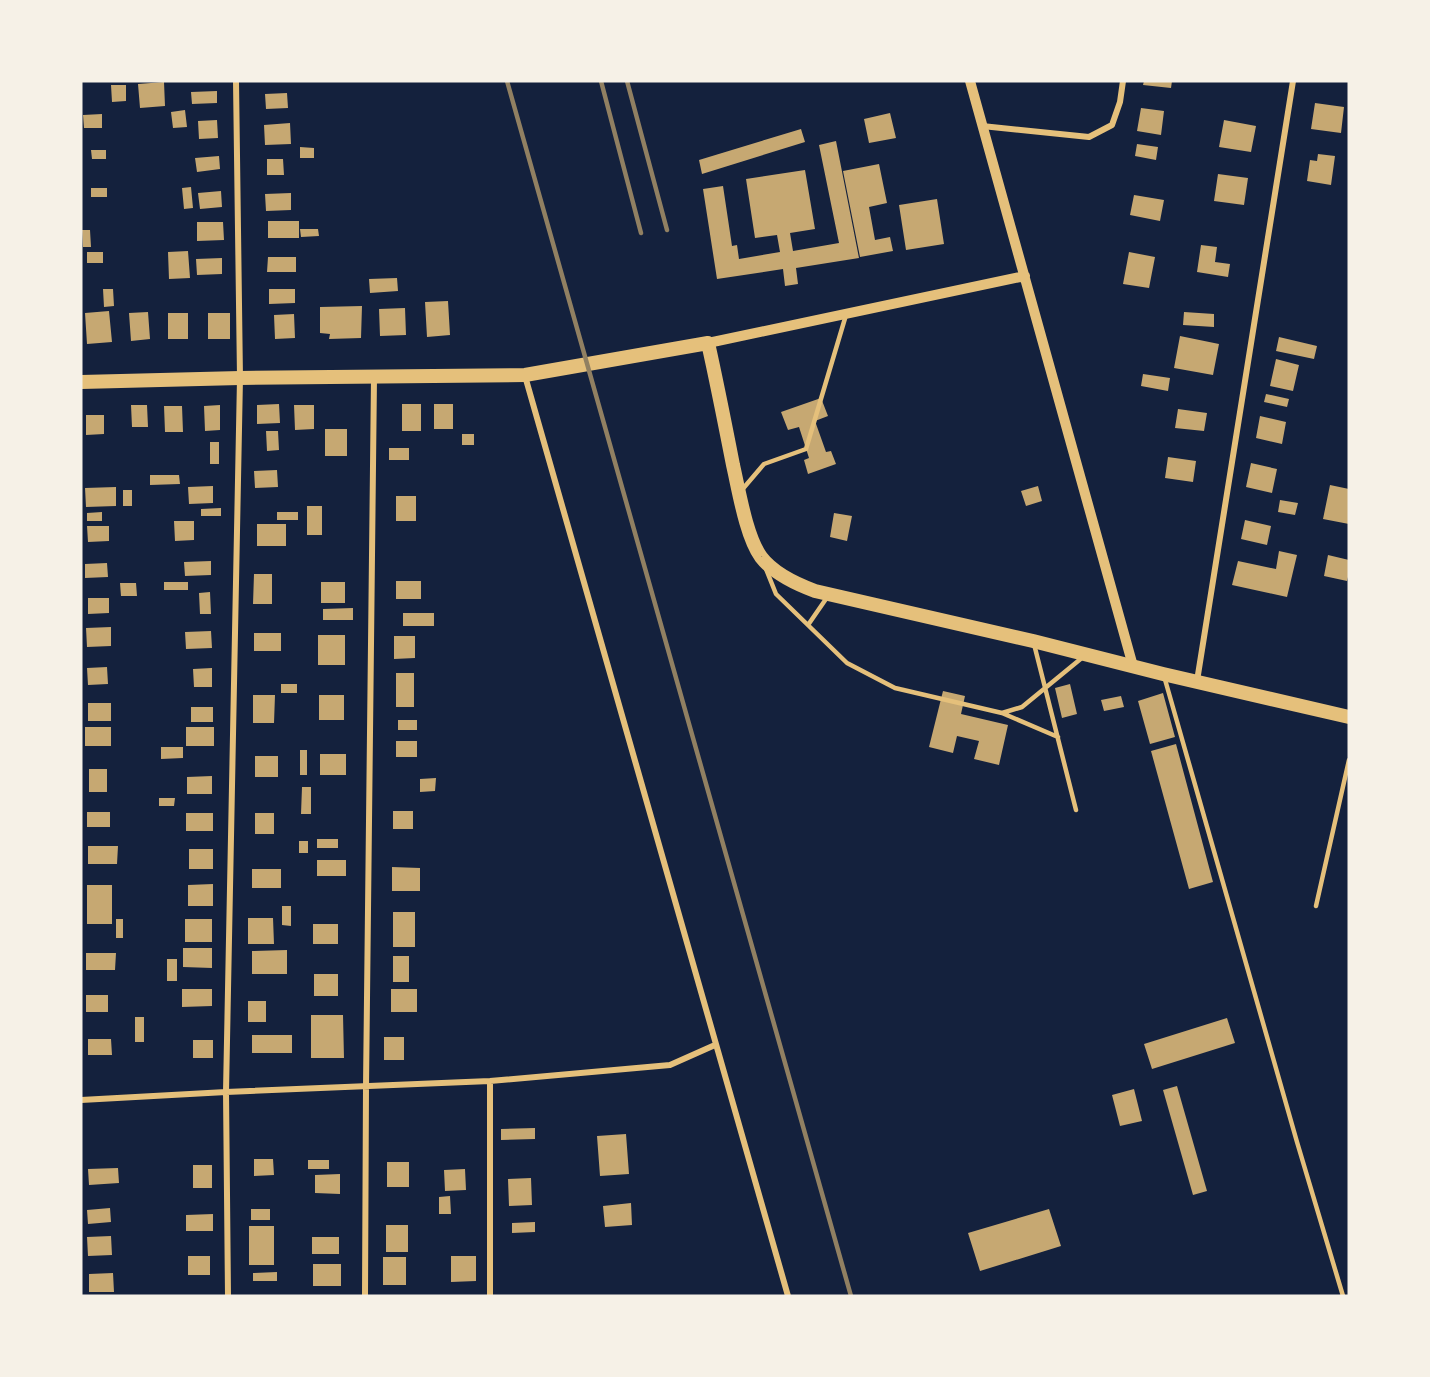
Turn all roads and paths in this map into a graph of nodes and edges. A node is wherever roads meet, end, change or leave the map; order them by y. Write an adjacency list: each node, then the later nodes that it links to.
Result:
1 (236, 81): 10 (street)
2 (969, 81): 5 (street)
3 (1123, 81): 5 (street)
4 (1293, 81): 21 (street)
5 (982, 126): 6 (street)
6 (1024, 276): 7 (street); 19 (street)
7 (846, 313): 8 (street); 13 (lane)
8 (708, 343): 9 (main road); 13 (main road)
9 (525, 375): 11 (main road); 29 (street)
10 (240, 378): 11 (main road); 12 (main road); 32 (street)
11 (374, 378): 31 (street)
12 (81, 382)
13 (739, 493): 14 (main road)
14 (762, 558): 15 (main road); 16 (lane)
15 (830, 594): 16 (lane); 17 (main road)
16 (808, 626): 23 (lane)
17 (1033, 641): 18 (main road); 22 (lane)
18 (1086, 655): 19 (main road); 22 (lane)
19 (1133, 666): 20 (main road)
20 (1163, 674): 21 (main road); 38 (lane)
21 (1197, 681): 24 (main road)
22 (1045, 687): 23 (lane); 25 (lane)
23 (1002, 713): 25 (lane)
24 (1349, 717)
25 (1058, 737): 27 (lane)
26 (1349, 760): 28 (lane)
27 (1076, 810)
28 (1316, 906)
29 (715, 1045): 30 (street); 37 (street)
30 (490, 1081): 31 (street); 36 (street)
31 (366, 1087): 32 (street); 35 (street)
32 (226, 1092): 33 (street); 34 (street)
33 (81, 1100)
34 (228, 1296)
35 (365, 1296)
36 (490, 1296)
37 (788, 1296)
38 (1343, 1296)

